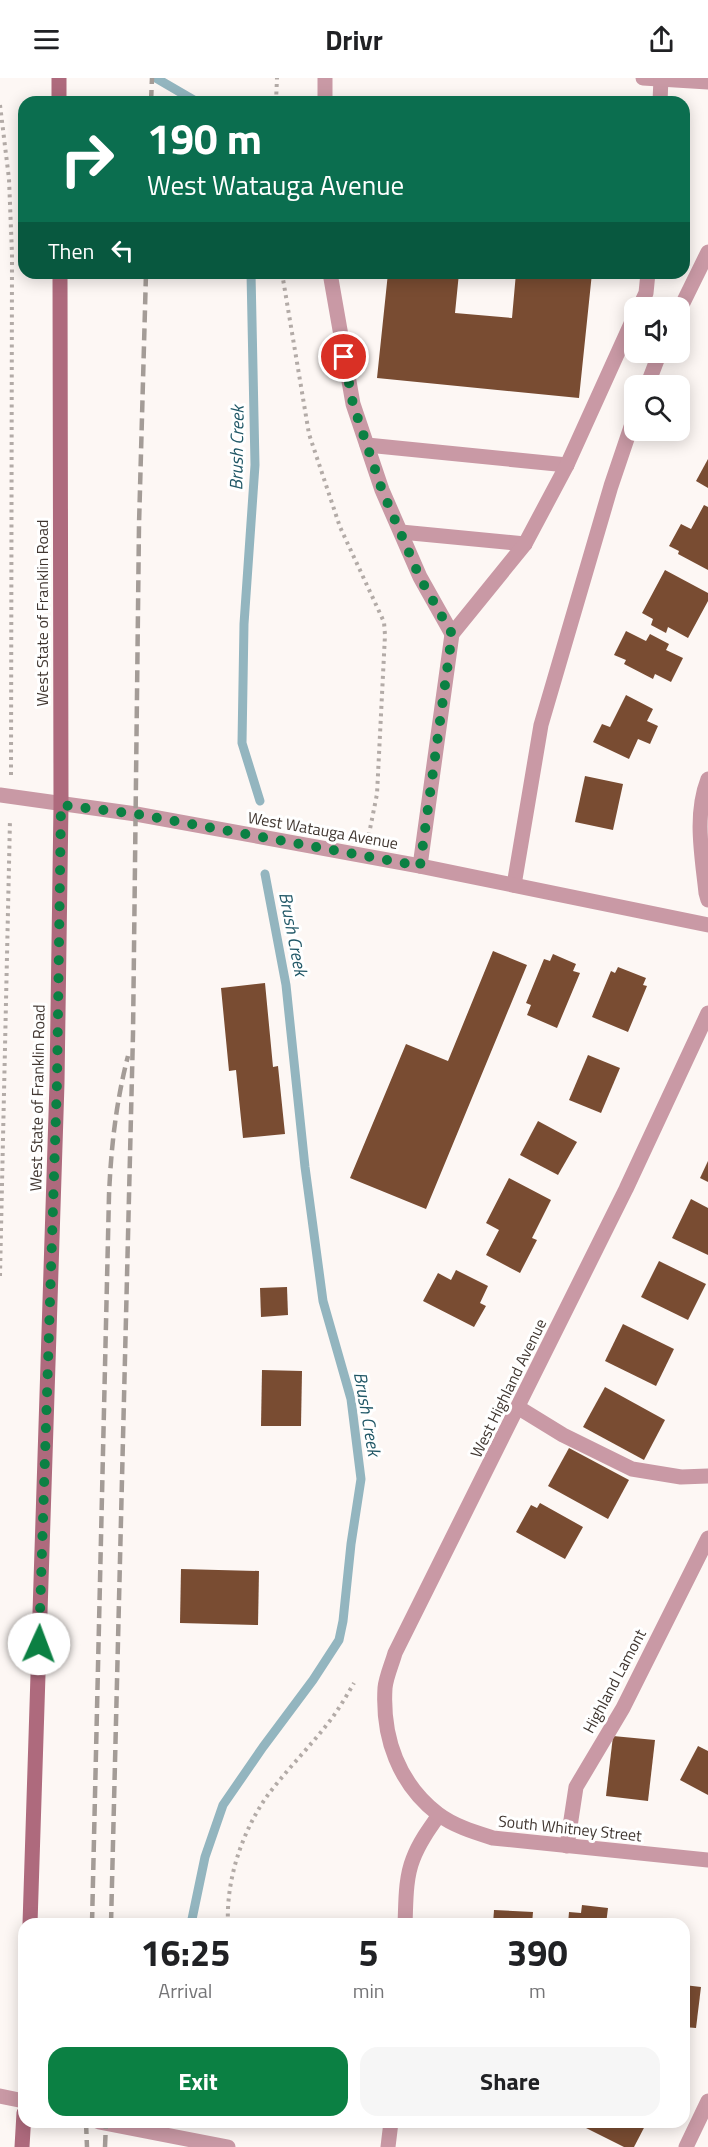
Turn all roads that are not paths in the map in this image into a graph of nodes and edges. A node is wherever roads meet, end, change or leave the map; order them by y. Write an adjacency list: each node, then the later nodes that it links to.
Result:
1 (59, 78): 6 (main road)
2 (325, 78): 7 (street)
3 (643, 78): 4 (street)
4 (661, 79): 5 (street); 8 (street)
5 (708, 82)
6 (59, 96)
7 (324, 96)
8 (660, 96)
9 (708, 252): 14 (street)
10 (60, 279): 24 (main road, West State of Franklin Road)
11 (331, 279): 17 (street)
12 (647, 279): 13 (street)
13 (644, 297)
14 (686, 297)
15 (624, 339): 18 (street)
16 (626, 441): 26 (street)
17 (367, 445): 18 (street); 19 (street)
18 (567, 465): 20 (street)
19 (401, 532): 20 (street); 21 (street)
20 (525, 544): 21 (street)
21 (452, 634): 25 (street)
22 (708, 779): 27 (street)
23 (6, 796): 24 (street, West Watauga Avenue)
24 (61, 805): 25 (street, West Watauga Avenue); 37 (main road, West State of Franklin Road)
25 (420, 866): 26 (street, West Watauga Avenue)
26 (514, 885): 28 (street, West Watauga Avenue)
27 (708, 900)
28 (708, 925)
29 (708, 1013): 30 (street, West Highland Avenue)
30 (519, 1408): 31 (street); 33 (street, West Highland Avenue)
31 (708, 1476)
32 (708, 1538): 35 (street, Highland Lamont)
33 (409, 1785): 34 (street, South Whitney Street)
34 (439, 1815): 35 (street, South Whitney Street); 38 (street)
35 (567, 1846): 36 (street, South Whitney Street)
36 (708, 1860)
37 (30, 1918)
38 (405, 1918)
39 (0, 2096): 40 (street)
40 (18, 2100)
41 (708, 2101): 48 (street)
42 (23, 2128): 45 (main road)
43 (130, 2128): 46 (street)
44 (390, 2128): 47 (street)
45 (22, 2147)
46 (228, 2147)
47 (388, 2147)
48 (686, 2147)

